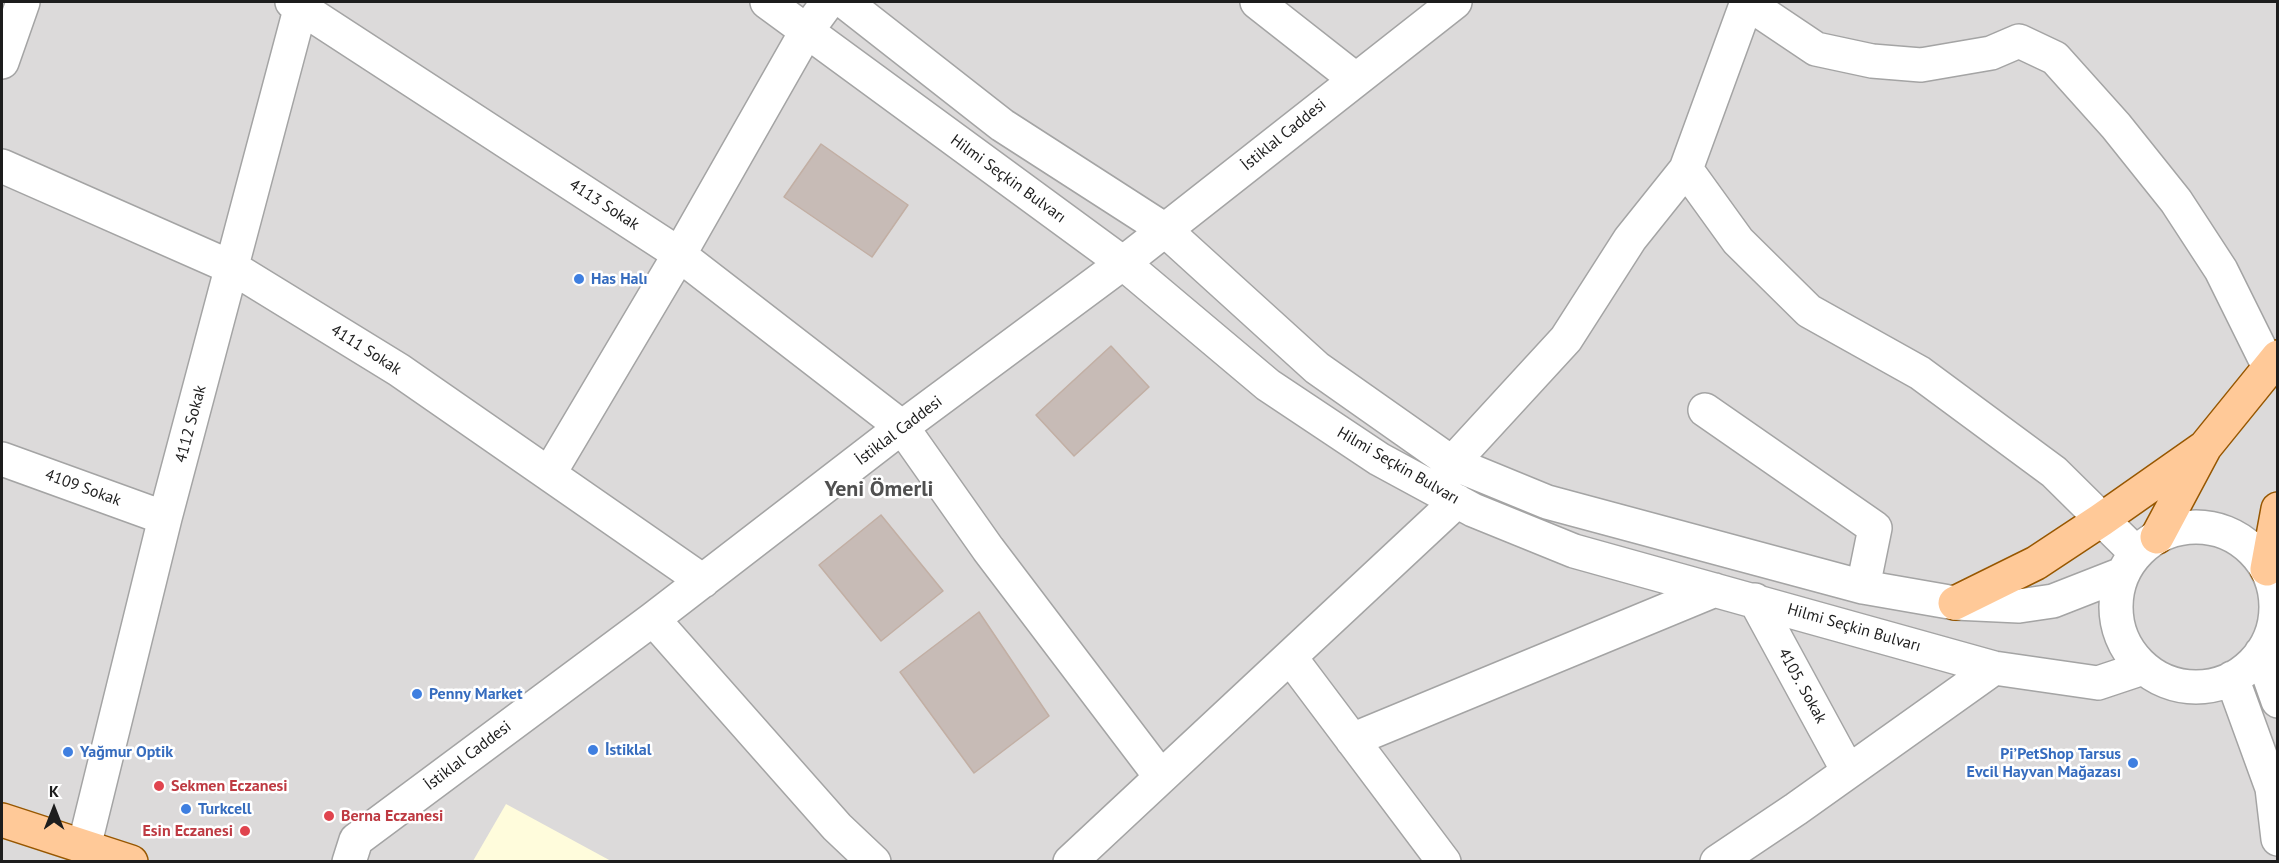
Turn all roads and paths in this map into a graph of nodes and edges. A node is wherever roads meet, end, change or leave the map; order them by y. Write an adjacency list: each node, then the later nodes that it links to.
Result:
1 (23, 2): 10 (street)
2 (767, 2): 9 (street, Hilmi Seçkin Bulvarı)
3 (828, 2): 9 (street)
4 (845, 2): 14 (street, Hilmi Seçkin Bulvarı)
5 (1257, 2): 11 (street)
6 (1455, 2): 11 (street, İstiklal Caddesi)
7 (1747, 2): 13 (street); 18 (street)
8 (298, 3): 15 (street, 4113 Sokak); 17 (street, 4112 Sokak)
9 (807, 32): 15 (street); 16 (street, Hilmi Seçkin Bulvarı)
10 (2, 62)
11 (1355, 79): 14 (street, İstiklal Caddesi)
12 (2, 166): 17 (street, 4111 Sokak)
13 (1686, 168): 23 (street); 28 (street)
14 (1165, 230): 16 (street, İstiklal Caddesi); 23 (street, Hilmi Seçkin Bulvarı)
15 (679, 255): 20 (street, 4113 Sokak); 24 (street)
16 (1123, 263): 20 (street, İstiklal Caddesi); 25 (street, Hilmi Seçkin Bulvarı)
17 (233, 268): 24 (street, 4111 Sokak); 27 (street, 4112 Sokak)
18 (2273, 362): 21 (main road)
19 (1705, 410): 32 (street)
20 (902, 427): 31 (street, İstiklal Caddesi); 45 (street, 4113 Sokak)
21 (2205, 447): 28 (main road); 29 (main road)
22 (2, 459): 27 (street, 4109 Sokak)
23 (1452, 463): 32 (street, Hilmi Seçkin Bulvarı)
24 (549, 474): 31 (street, 4111 Sokak)
25 (1457, 501): 33 (street, Hilmi Seçkin Bulvarı); 38 (street)
26 (2277, 509): 30 (main road)
27 (165, 518): 48 (street, 4112 Sokak)
28 (2101, 520): 29 (street); 35 (main road)
29 (2138, 554): 30 (street); 35 (street, Hilmi Seçkin Bulvarı); 40 (street)
30 (2267, 569): 37 (street)
31 (703, 581): 36 (street, İstiklal Caddesi)
32 (1863, 587): 35 (street, Hilmi Seçkin Bulvarı)
33 (1715, 590): 34 (street, Hilmi Seçkin Bulvarı); 43 (street)
34 (1755, 600): 39 (street, Hilmi Seçkin Bulvarı); 44 (street, 4105. Sokak)
35 (1955, 603)
36 (653, 619): 50 (street, İstiklal Caddesi); 51 (street)
37 (2270, 641): 41 (street); 42 (street)
38 (1290, 657): 43 (street); 45 (street)
39 (1994, 668): 40 (street, Hilmi Seçkin Bulvarı); 44 (street)
40 (2144, 668): 41 (street)
41 (2232, 678): 47 (street)
42 (2277, 701)
43 (1352, 740): 53 (street)
44 (1848, 771): 54 (street)
45 (1161, 777): 52 (street)
46 (2, 820): 48 (main road)
47 (2277, 839)
48 (84, 847): 49 (main road)
49 (131, 861)
50 (349, 861)
51 (874, 861)
52 (1070, 861)
53 (1444, 861)
54 (1717, 861)

